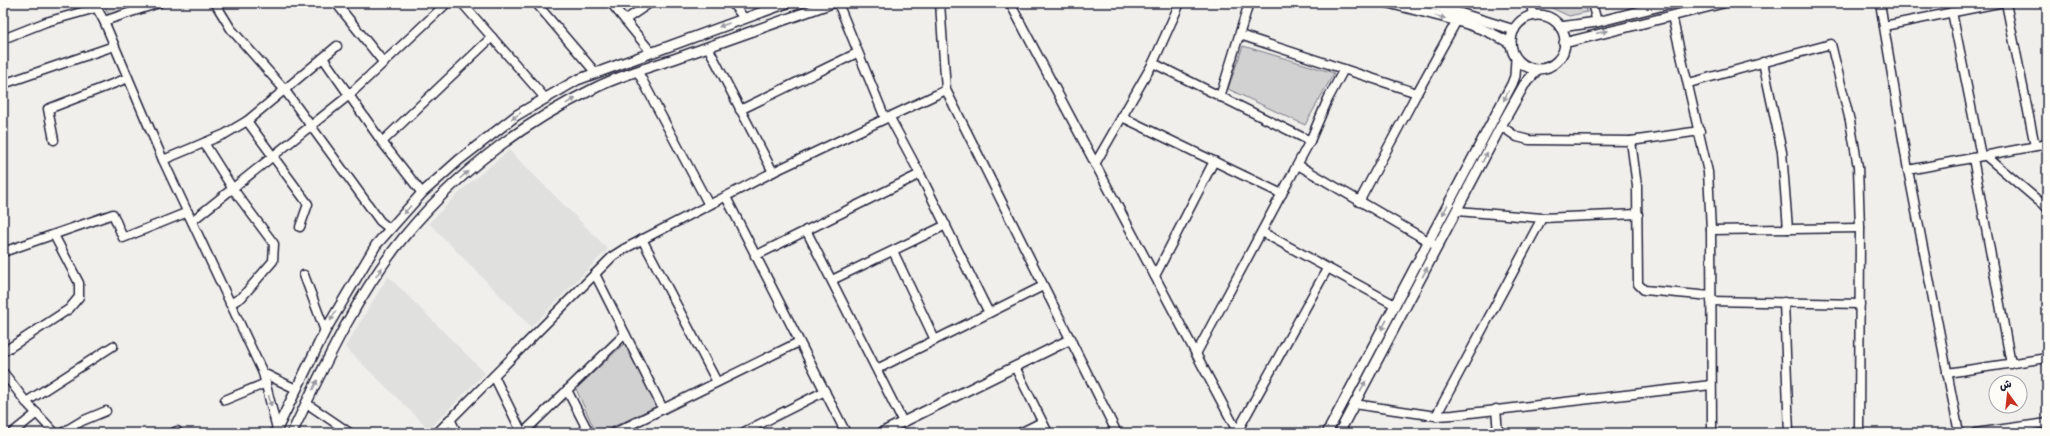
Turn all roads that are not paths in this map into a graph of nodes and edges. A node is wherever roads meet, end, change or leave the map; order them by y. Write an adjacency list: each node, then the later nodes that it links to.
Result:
1 (160, 3): 33 (street)
2 (215, 3): 61 (street)
3 (336, 3): 52 (street)
4 (447, 3): 52 (street)
5 (462, 3): 40 (street)
6 (536, 3): 56 (street)
7 (611, 3): 32 (street)
8 (650, 3): 32 (street)
9 (732, 3): 31 (street)
10 (787, 3): 31 (street)
11 (832, 3): 46 (street)
12 (838, 3): 48 (street)
13 (940, 3): 62 (street)
14 (1010, 3): 85 (street)
15 (1180, 3): 53 (street)
16 (1249, 3): 39 (street)
17 (1389, 3): 34 (street, one-way to 34)
18 (1427, 3): 38 (street)
19 (1531, 3): 29 (street)
20 (1592, 3): 35 (street)
21 (1672, 3): 27 (street)
22 (1723, 3): 30 (street)
23 (1880, 3): 36 (street)
24 (1999, 3): 28 (street)
25 (2006, 3): 80 (street)
26 (95, 5): 33 (street); 41 (street)
27 (1641, 7): 35 (street)
28 (1952, 12): 36 (street); 81 (street)
29 (1534, 16): 37 (street); 38 (street)
30 (1672, 16): 42 (street, one-way to 30); 59 (street)
31 (744, 18): 47 (street, one-way to 47)
32 (625, 20): 47 (street)
33 (104, 21): 44 (street)
34 (1456, 22): 43 (street); 63 (street)
35 (1597, 22): 37 (street)
36 (1884, 26): 87 (street)
37 (1560, 27): 42 (street)
38 (1514, 30): 43 (street)
39 (1240, 35): 54 (street); 65 (street)
40 (492, 37): 66 (street); 77 (street)
41 (3, 39)
42 (1564, 42): 55 (street)
43 (1511, 44): 50 (street)
44 (114, 46): 58 (street); 60 (street)
45 (337, 46): 49 (street)
46 (708, 47): 57 (street); 67 (street)
47 (651, 52): 56 (street)
48 (858, 53): 67 (street); 68 (street)
49 (323, 58): 61 (street); 64 (street)
50 (1516, 59): 55 (street); 113 (street, one-way to 113)
51 (1762, 62): 59 (street); 104 (street); 106 (street)
52 (384, 63): 64 (street)
53 (1153, 63): 65 (street); 69 (street)
54 (1344, 69): 63 (street); 75 (street)
55 (1538, 69): 72 (street)
56 (595, 72): 66 (street)
57 (638, 72): 95 (street); 111 (street, one-way to 57)
58 (128, 78): 74 (street); 83 (street)
59 (1689, 83): 73 (street)
60 (3, 84)
61 (284, 89): 70 (street); 71 (street)
62 (946, 90): 68 (street); 123 (street)
63 (1417, 93): 94 (street)
64 (348, 96): 71 (street); 77 (street)
65 (1220, 97): 75 (street)
66 (545, 98): 91 (street, one-way to 91)
67 (740, 110): 88 (street)
68 (887, 117): 88 (street); 89 (street)
69 (1122, 117): 84 (street); 85 (street)
70 (247, 121): 78 (street); 82 (street)
71 (312, 126): 82 (street); 105 (street)
72 (1501, 126): 76 (street); 97 (street, one-way to 72)
73 (1700, 131): 76 (street); 108 (street)
74 (54, 140)
75 (1310, 141): 86 (street)
76 (1631, 141): 99 (street)
77 (382, 142): 91 (street)
78 (204, 143): 83 (street); 90 (street)
79 (2047, 144): 80 (street)
80 (2035, 146): 81 (street)
81 (1980, 157): 87 (street); 96 (street); 139 (street)
82 (274, 158): 90 (street); 103 (street)
83 (164, 160): 98 (street)
84 (1214, 161): 92 (street); 121 (street)
85 (1095, 164): 121 (street)
86 (1298, 165): 92 (street); 94 (street)
87 (1908, 170): 144 (street)
88 (773, 172): 93 (street)
89 (920, 174): 102 (street); 107 (street)
90 (233, 189): 101 (street); 126 (street)
91 (422, 193): 105 (street, one-way to 105)
92 (1282, 194): 109 (street)
93 (726, 197): 95 (street); 117 (street)
94 (1359, 202): 113 (street)
95 (709, 205): 112 (street)
96 (2047, 208)
97 (1457, 211): 100 (street); 114 (street)
98 (188, 212): 101 (street); 110 (street)
99 (1638, 214): 100 (street); 124 (street)
100 (1542, 218): 160 (street)
101 (192, 221): 126 (street)
102 (946, 225): 115 (street); 129 (street)
103 (300, 227)
104 (1860, 228): 106 (street); 127 (street)
105 (390, 229): 111 (street); 130 (street, one-way to 130)
106 (1788, 229): 108 (street)
107 (806, 230): 117 (street); 122 (street)
108 (1711, 230): 124 (street)
109 (1262, 232): 118 (street); 137 (street)
110 (54, 235): 116 (street); 136 (street)
111 (402, 239): 154 (street, one-way to 111)
112 (642, 239): 119 (street); 146 (street)
113 (1428, 241): 114 (street); 128 (street)
114 (1438, 247): 155 (street, one-way to 114)
115 (892, 251): 122 (street); 133 (street)
116 (3, 252)
117 (755, 256): 134 (street)
118 (1327, 269): 128 (street); 166 (street)
119 (595, 274): 131 (street); 145 (street)
120 (304, 275): 130 (street)
121 (1155, 276): 137 (street)
122 (832, 280): 141 (street)
123 (1043, 286): 129 (street); 132 (street)
124 (1711, 298): 125 (street); 148 (street)
125 (1784, 302): 127 (street); 187 (street)
126 (230, 304): 143 (street)
127 (1860, 304): 189 (street)
128 (1395, 305): 183 (street, one-way to 183)
129 (989, 313): 133 (street)
130 (325, 331): 149 (street)
131 (625, 334): 150 (street); 156 (street)
132 (1070, 339): 140 (street); 182 (street)
133 (935, 340): 141 (street)
134 (799, 342): 146 (street); 151 (street)
135 (113, 346): 153 (street)
136 (3, 352)
137 (1196, 354): 166 (street)
138 (2047, 358): 139 (street)
139 (2011, 364): 144 (street)
140 (1014, 367): 162 (street); 163 (street)
141 (877, 369): 162 (street)
142 (3, 372): 153 (street)
143 (263, 372): 147 (street); 149 (street)
144 (1947, 373): 190 (street)
145 (494, 376): 161 (street); 174 (street)
146 (717, 382): 156 (street)
147 (266, 383): 152 (street); 165 (street, one-way to 165)
148 (1711, 385): 157 (street); 186 (street)
149 (296, 389): 165 (street)
150 (567, 390): 174 (street); 175 (street)
151 (825, 391): 177 (street); 178 (street)
152 (225, 400)
153 (26, 402): 159 (street)
154 (306, 403): 170 (street); 171 (street)
155 (1354, 404): 160 (street); 184 (street)
156 (663, 409): 176 (street)
157 (1496, 409): 160 (street); 185 (street)
158 (106, 411): 169 (street)
159 (37, 413): 167 (street); 168 (street)
160 (1436, 416)
161 (450, 419): 172 (street); 173 (street)
162 (903, 422): 179 (street)
163 (1042, 422): 180 (street); 181 (street)
164 (2047, 423): 191 (street)
165 (276, 431)
166 (1237, 432)
167 (12, 433)
168 (55, 433)
169 (62, 433)
170 (292, 433)
171 (350, 433)
172 (437, 433)
173 (457, 433)
174 (523, 433)
175 (589, 433)
176 (614, 433)
177 (742, 433)
178 (846, 433)
179 (881, 433)
180 (1020, 433)
181 (1048, 433)
182 (1117, 433)
183 (1327, 433)
184 (1339, 433)
185 (1498, 433)
186 (1712, 433)
187 (1789, 433)
188 (1849, 433): 189 (street)
189 (1859, 433)
190 (1959, 433)
191 (1975, 433)

